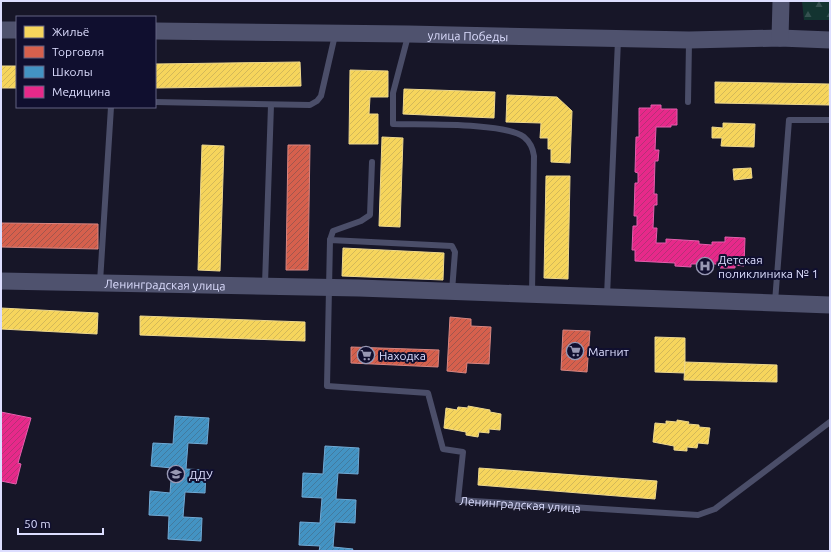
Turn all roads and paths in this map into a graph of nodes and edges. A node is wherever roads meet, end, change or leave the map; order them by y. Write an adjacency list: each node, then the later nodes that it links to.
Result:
1 (781, 1): 8 (street)
2 (1, 30): 3 (street)
3 (16, 30)
4 (156, 31): 5 (street, улица Победы)
5 (336, 34): 6 (street, улица Победы); 13 (lane)
6 (408, 34): 7 (street, улица Победы); 23 (lane)
7 (618, 38): 9 (street, улица Победы); 24 (lane)
8 (780, 38): 9 (street, улица Победы); 10 (street, улица Победы)
9 (689, 40): 12 (lane)
10 (830, 40)
11 (156, 102): 13 (lane)
12 (688, 102)
13 (271, 105): 20 (lane)
14 (111, 108): 19 (lane)
15 (830, 120): 25 (lane)
16 (372, 162): 17 (lane)
17 (330, 240): 21 (lane); 22 (lane)
18 (1, 282): 19 (street, Ленинградская улица)
19 (100, 282): 20 (street, Ленинградская улица)
20 (265, 286): 21 (street, Ленинградская улица)
21 (329, 288): 22 (street, Ленинградская улица); 27 (lane, Ленинградская улица)
22 (452, 291): 23 (street, Ленинградская улица)
23 (532, 294): 24 (street, Ленинградская улица)
24 (607, 296): 25 (street, Ленинградская улица)
25 (775, 302): 26 (street, Ленинградская улица)
26 (830, 305)
27 (830, 422)

